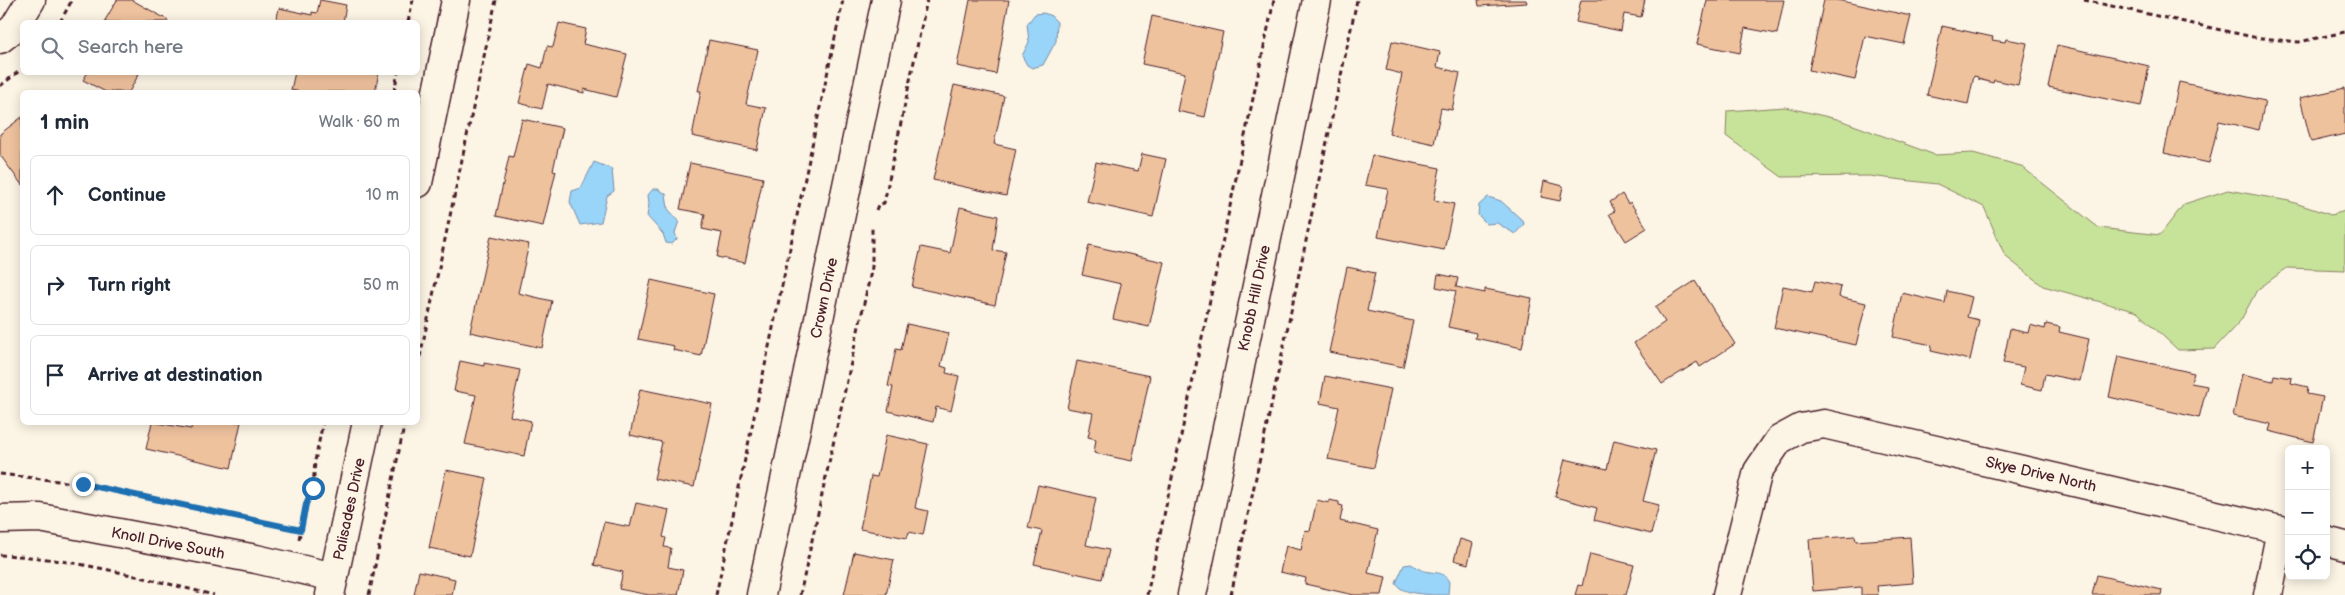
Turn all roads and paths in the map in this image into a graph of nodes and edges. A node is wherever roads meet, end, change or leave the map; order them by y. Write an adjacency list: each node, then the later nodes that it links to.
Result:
1 (31, 0): 16 (street)
2 (72, 0): 13 (path)
3 (413, 0): 14 (path)
4 (456, 0): 21 (street)
5 (496, 0): 24 (path)
6 (843, 0): 39 (path)
7 (886, 0): 40 (street, Crown Drive)
8 (927, 0): 22 (path)
9 (1274, 0): 42 (path)
10 (1317, 0): 43 (street, Knobb Hill Drive)
11 (1357, 0): 44 (path)
12 (2084, 0): 15 (path)
13 (61, 20)
14 (408, 20)
15 (2345, 32)
16 (0, 39)
17 (20, 71): 19 (path)
18 (397, 75): 20 (path)
19 (0, 86)
20 (394, 90)
21 (420, 173)
22 (875, 213)
23 (872, 222): 41 (path)
24 (420, 357)
25 (322, 425): 30 (path)
26 (366, 425): 36 (street, Palisades Drive)
27 (405, 425): 38 (path)
28 (0, 474): 30 (path)
29 (0, 519): 35 (street, Knoll Drive South)
30 (301, 530): 35 (path)
31 (2285, 531): 45 (street, Skye Drive North); 46 (street)
32 (2330, 543): 33 (street)
33 (2345, 546)
34 (0, 555): 37 (path)
35 (293, 567): 36 (street, Knoll Drive South)
36 (332, 586)
37 (214, 595)
38 (369, 595)
39 (716, 595)
40 (761, 595)
41 (800, 595)
42 (1147, 595)
43 (1192, 595)
44 (1231, 595)
45 (1727, 595)
46 (2268, 595)

